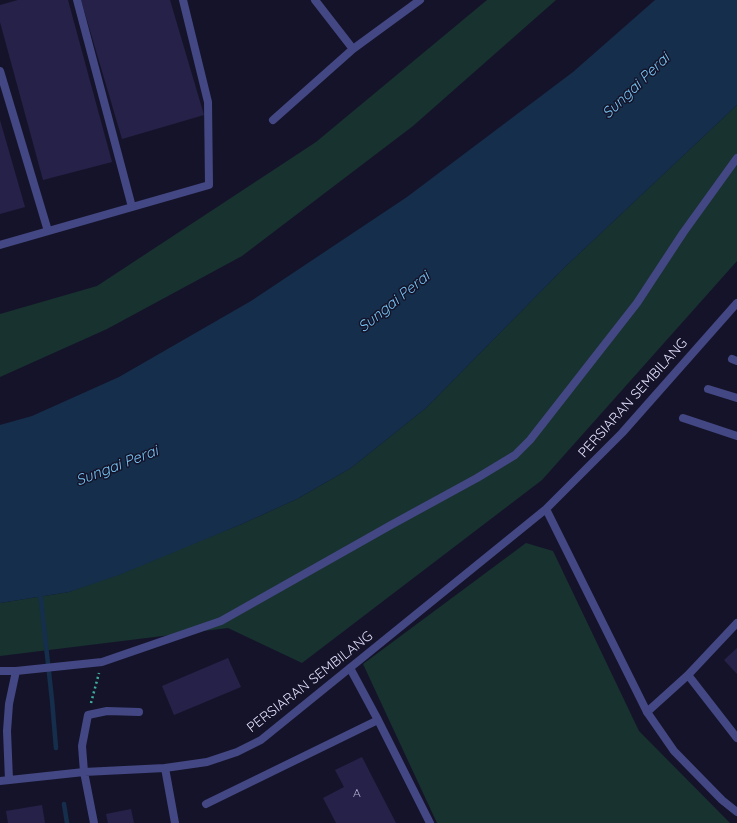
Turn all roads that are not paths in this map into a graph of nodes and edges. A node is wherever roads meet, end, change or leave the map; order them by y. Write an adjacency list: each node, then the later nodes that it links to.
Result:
1 (77, 0): 9 (street)
2 (184, 0): 9 (street)
3 (315, 0): 5 (street)
4 (420, 0): 5 (street)
5 (353, 49): 7 (street)
6 (0, 71): 10 (street)
7 (273, 120)
8 (737, 158): 21 (street)
9 (132, 207): 10 (street)
10 (48, 231): 11 (street)
11 (0, 245)
12 (737, 303): 17 (street, PERSIARAN SEMBILANG)
13 (708, 389): 14 (street)
14 (737, 398)
15 (684, 418): 16 (street)
16 (737, 436)
17 (546, 509): 19 (street, PERSIARAN SEMBILANG); 24 (street)
18 (737, 623): 22 (street)
19 (350, 668): 25 (street); 27 (street, PERSIARAN SEMBILANG)
20 (0, 671): 21 (street)
21 (16, 671): 29 (street)
22 (688, 675): 24 (street); 26 (street)
23 (138, 712): 28 (street)
24 (647, 712): 32 (street)
25 (378, 720): 31 (street); 35 (street)
26 (737, 738)
27 (165, 768): 28 (street, PERSIARAN SEMBILANG); 34 (street)
28 (84, 772): 29 (street, PERSIARAN SEMBILANG); 33 (street)
29 (9, 780): 30 (street, PERSIARAN SEMBILANG)
30 (0, 781)
31 (206, 804)
32 (737, 812)
33 (94, 823)
34 (175, 823)
35 (430, 823)

